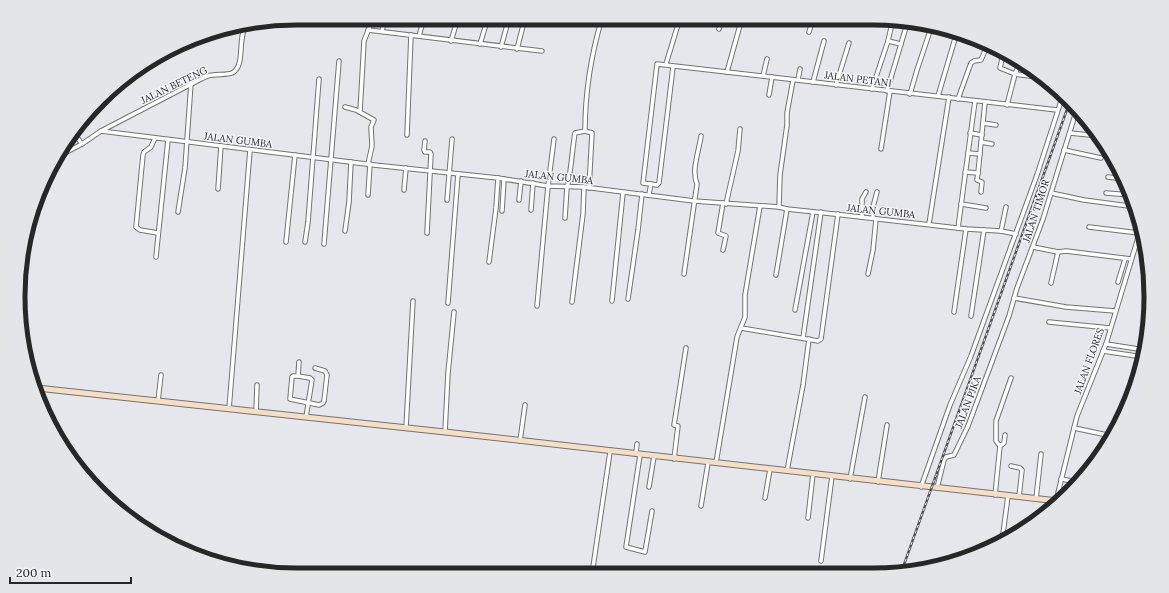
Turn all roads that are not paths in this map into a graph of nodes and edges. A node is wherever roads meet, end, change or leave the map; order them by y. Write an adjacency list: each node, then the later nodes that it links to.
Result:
1 (370, 25): 17 (street)
2 (383, 25): 18 (street)
3 (422, 25): 22 (street)
4 (456, 25): 24 (street)
5 (486, 25): 28 (street)
6 (507, 25): 30 (street)
7 (523, 25): 31 (street)
8 (600, 25): 70 (street)
9 (678, 25): 37 (street)
10 (720, 25): 15 (street)
11 (740, 25): 41 (street)
12 (811, 25): 20 (street)
13 (891, 26): 26 (street)
14 (907, 27): 29 (street)
15 (719, 29)
16 (244, 30): 49 (street, JALAN BETENG)
17 (368, 30): 18 (street); 64 (street)
18 (382, 31): 21 (street)
19 (930, 31): 53 (street)
20 (809, 32)
21 (411, 35): 22 (street); 73 (street)
22 (419, 36): 24 (street)
23 (955, 38): 55 (street)
24 (451, 41): 28 (street)
25 (824, 41): 48 (street)
26 (888, 41): 29 (street); 51 (street)
27 (849, 43): 50 (street)
28 (480, 44): 30 (street)
29 (900, 44): 52 (street)
30 (501, 47): 31 (street)
31 (517, 49): 33 (street)
32 (985, 50): 57 (street)
33 (542, 51)
34 (1002, 58): 42 (street)
35 (767, 59): 43 (street)
36 (339, 61): 97 (street)
37 (666, 64): 38 (street, JALAN PETANI); 114 (street, JALAN PETANI)
38 (673, 67): 41 (street, JALAN PETANI); 114 (street)
39 (1018, 67): 42 (street)
40 (800, 69): 47 (street)
41 (727, 72): 43 (street, JALAN PETANI)
42 (1015, 74): 44 (street); 61 (street)
43 (763, 76): 45 (street, JALAN PETANI)
44 (1031, 76)
45 (772, 77): 47 (street, JALAN PETANI); 54 (street)
46 (319, 79): 95 (street)
47 (795, 80): 48 (street, JALAN PETANI); 139 (street)
48 (813, 82): 50 (street, JALAN PETANI)
49 (191, 83): 69 (street, JALAN BETENG); 82 (street)
50 (836, 85): 51 (street, JALAN PETANI)
51 (872, 89): 52 (street, JALAN PETANI)
52 (888, 91): 53 (street, JALAN PETANI); 88 (street)
53 (910, 94): 55 (street, JALAN PETANI)
54 (769, 95)
55 (938, 96): 56 (street, JALAN PETANI)
56 (949, 98): 57 (street, JALAN PETANI); 151 (street)
57 (958, 99): 58 (street, JALAN PETANI)
58 (974, 101): 60 (street, JALAN PETANI); 72 (street)
59 (1061, 101): 63 (street)
60 (985, 102): 61 (street, JALAN PETANI); 66 (street)
61 (1007, 105): 63 (street, JALAN PETANI)
62 (345, 107): 64 (street)
63 (1057, 110): 160 (street)
64 (360, 112): 99 (street)
65 (1075, 115): 71 (street, JALAN TIMOR)
66 (983, 123): 67 (street); 74 (street)
67 (996, 125)
68 (740, 129): 134 (street)
69 (101, 131): 78 (street, JALAN GUMBA); 85 (street, JALAN BETENG)
70 (584, 131): 116 (street); 118 (street)
71 (1070, 132): 75 (street); 90 (street, JALAN TIMOR)
72 (970, 133): 74 (street); 92 (street)
73 (407, 134)
74 (982, 135): 84 (street)
75 (1091, 135)
76 (701, 136): 133 (street)
77 (77, 137): 85 (street)
78 (155, 138): 81 (street, JALAN GUMBA); 158 (street)
79 (452, 139): 103 (street)
80 (554, 139): 115 (street)
81 (168, 140): 82 (street, JALAN GUMBA); 158 (street)
82 (187, 142): 87 (street, JALAN GUMBA); 144 (street)
83 (425, 142): 101 (street)
84 (981, 142): 86 (street); 93 (street)
85 (82, 144): 91 (street, JALAN BETENG)
86 (992, 144)
87 (221, 146): 89 (street, JALAN GUMBA); 119 (street)
88 (881, 149)
89 (250, 150): 94 (street, JALAN GUMBA); 212 (street)
90 (1064, 150): 96 (street); 124 (street, JALAN TIMOR)
91 (67, 152)
92 (968, 153): 93 (street); 102 (street)
93 (980, 154): 104 (street)
94 (295, 155): 95 (street, JALAN GUMBA); 163 (street)
95 (314, 157): 97 (street, JALAN GUMBA); 164 (street)
96 (1101, 158)
97 (332, 159): 98 (street, JALAN GUMBA); 165 (street)
98 (351, 162): 99 (street, JALAN GUMBA); 156 (street)
99 (369, 164): 100 (street, JALAN GUMBA); 129 (street)
100 (406, 168): 101 (street, JALAN GUMBA); 120 (street)
101 (431, 172): 103 (street, JALAN GUMBA); 159 (street)
102 (965, 172): 104 (street); 135 (street)
103 (448, 173): 105 (street, JALAN GUMBA); 131 (street)
104 (978, 173): 111 (street)
105 (458, 174): 107 (street, JALAN GUMBA); 183 (street)
106 (1108, 177): 108 (street)
107 (498, 178): 109 (street, JALAN GUMBA); 172 (street)
108 (1117, 178)
109 (504, 179): 110 (street, JALAN GUMBA); 143 (street)
110 (521, 181): 113 (street, JALAN GUMBA); 132 (street)
111 (982, 182): 112 (street); 123 (street)
112 (988, 182)
113 (534, 183): 115 (street, JALAN GUMBA); 141 (street)
114 (651, 184): 128 (street)
115 (548, 186): 116 (street, JALAN GUMBA); 184 (street)
116 (567, 187): 117 (street, JALAN GUMBA); 149 (street)
117 (584, 188): 118 (street, JALAN GUMBA); 182 (street)
118 (589, 188): 125 (street, JALAN GUMBA)
119 (218, 189)
120 (404, 190)
121 (866, 192): 148 (street)
122 (877, 192): 150 (street)
123 (981, 192)
124 (1051, 192): 137 (street); 166 (street, JALAN TIMOR)
125 (623, 193): 127 (street, JALAN GUMBA); 181 (street)
126 (1106, 193): 130 (street)
127 (642, 194): 128 (street, JALAN GUMBA); 179 (street)
128 (649, 194): 133 (street, JALAN GUMBA)
129 (368, 195)
130 (1124, 195)
131 (447, 200)
132 (519, 200)
133 (694, 201): 134 (street, JALAN GUMBA); 173 (street)
134 (724, 204): 136 (street, JALAN GUMBA); 167 (street)
135 (961, 204): 140 (street); 153 (street)
136 (760, 206): 139 (street, JALAN GUMBA); 192 (street)
137 (1129, 206)
138 (1006, 207): 157 (street)
139 (779, 208): 142 (street, JALAN GUMBA)
140 (986, 208)
141 (531, 210)
142 (787, 210): 145 (street, JALAN GUMBA); 175 (street)
143 (502, 211)
144 (178, 212)
145 (813, 212): 146 (street, JALAN GUMBA); 185 (street)
146 (821, 212): 147 (street, JALAN GUMBA); 194 (street)
147 (838, 214): 148 (street, JALAN GUMBA); 195 (street)
148 (862, 217): 150 (street, JALAN GUMBA)
149 (565, 218)
150 (874, 219): 151 (street, JALAN GUMBA); 174 (street)
151 (929, 224): 153 (street, JALAN GUMBA)
152 (1089, 227): 161 (street)
153 (958, 228): 154 (street, JALAN GUMBA)
154 (966, 229): 155 (street, JALAN GUMBA); 188 (street)
155 (984, 230): 157 (street, JALAN GUMBA); 189 (street)
156 (345, 231)
157 (1001, 231): 160 (street, JALAN GUMBA)
158 (158, 233): 169 (street)
159 (427, 233)
160 (1016, 234): 241 (street)
161 (1137, 234)
162 (1138, 238): 171 (street, JALAN FLORES)
163 (286, 242)
164 (305, 242)
165 (324, 244)
166 (1033, 247): 168 (street); 178 (street, JALAN TIMOR)
167 (723, 250)
168 (1058, 252): 170 (street); 177 (street)
169 (156, 257)
170 (1125, 258): 171 (street); 176 (street)
171 (1131, 259): 186 (street, JALAN FLORES)
172 (488, 262)
173 (684, 274)
174 (868, 274)
175 (776, 275)
176 (1118, 282)
177 (1051, 283)
178 (1014, 298): 186 (street); 190 (street, JALAN TIMOR)
179 (628, 299)
180 (413, 301): 216 (street)
181 (612, 301)
182 (572, 302)
183 (448, 303)
184 (538, 306)
185 (795, 310)
186 (1115, 311): 193 (street, JALAN FLORES)
187 (454, 312): 218 (street)
188 (954, 312)
189 (971, 316)
190 (1009, 316): 242 (street, JALAN PJKA)
191 (1049, 322): 193 (street)
192 (741, 328): 194 (street); 230 (street)
193 (1110, 328): 196 (street, JALAN FLORES)
194 (803, 338): 195 (street)
195 (809, 339): 233 (street)
196 (1106, 344): 198 (street); 199 (street, JALAN FLORES)
197 (686, 348): 228 (street)
198 (1139, 349)
199 (1103, 351): 200 (street); 217 (street, JALAN FLORES)
200 (1137, 356)
201 (299, 362): 204 (street)
202 (315, 368): 210 (street)
203 (161, 375): 209 (street)
204 (298, 376): 210 (street); 210 (street)
205 (1011, 378): 223 (street)
206 (257, 385): 213 (street)
207 (41, 388): 209 (street)
208 (865, 397): 236 (street)
209 (158, 401): 212 (street)
210 (308, 402): 214 (street)
211 (525, 405): 221 (street)
212 (229, 409): 213 (street)
213 (256, 412): 214 (street)
214 (306, 417): 216 (street)
215 (887, 425): 239 (street)
216 (406, 428): 218 (street)
217 (1074, 428): 220 (street); 237 (street, JALAN FLORES)
218 (445, 432): 221 (street)
219 (1005, 435): 223 (street)
220 (1106, 435)
221 (520, 441): 224 (street)
222 (637, 444): 225 (street)
223 (1000, 446): 244 (street)
224 (610, 452): 225 (street); 255 (street)
225 (638, 454): 227 (street); 251 (street)
226 (1041, 454): 248 (street)
227 (654, 456): 228 (street); 240 (street)
228 (674, 459): 229 (street)
229 (708, 463): 230 (street); 250 (street)
230 (716, 463): 232 (street)
231 (1011, 466): 246 (street)
232 (770, 470): 233 (street); 247 (street)
233 (787, 472): 234 (street)
234 (813, 474): 235 (street); 252 (street)
235 (832, 476): 236 (street); 254 (street)
236 (850, 479): 239 (street)
237 (1061, 479): 238 (street); 243 (street, JALAN FLORES)
238 (1072, 481)
239 (878, 482): 241 (street)
240 (649, 487)
241 (922, 487): 242 (street)
242 (936, 488): 244 (street)
243 (1058, 494)
244 (996, 495): 245 (street)
245 (1008, 496): 246 (street); 253 (street)
246 (1019, 497): 248 (street)
247 (765, 498)
248 (1036, 499): 249 (street)
249 (1052, 501)
250 (701, 506)
251 (652, 511)
252 (808, 518)
253 (1003, 535)
254 (821, 561)
255 (593, 568)

